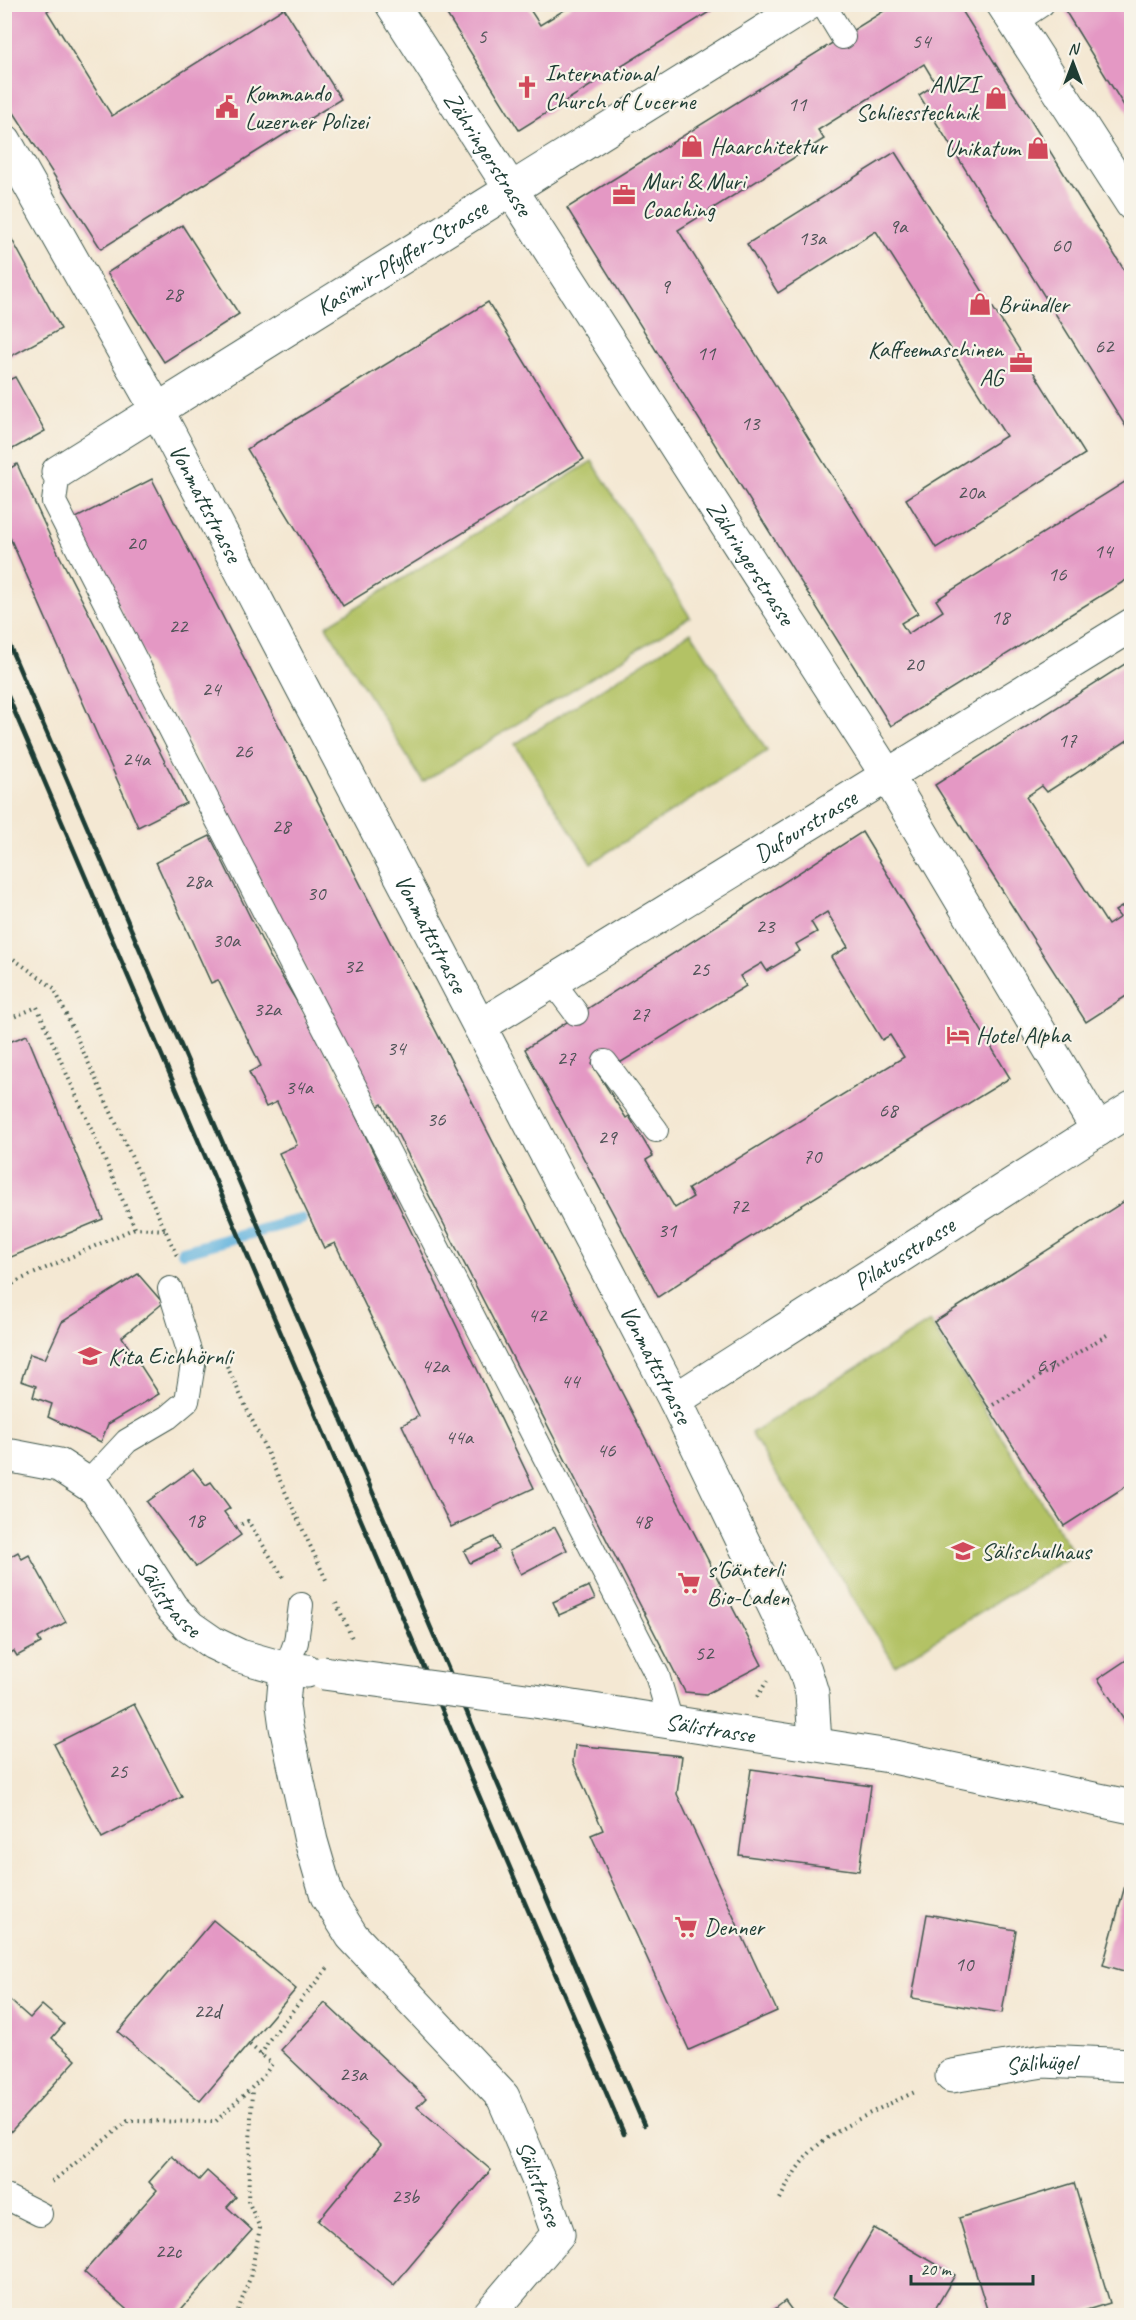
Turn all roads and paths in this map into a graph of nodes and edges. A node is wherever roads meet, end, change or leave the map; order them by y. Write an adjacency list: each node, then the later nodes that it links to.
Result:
1 (392, 4): 8 (street, Zähringerstrasse)
2 (808, 4): 8 (street, Kasimir-Pfyffer-Strasse)
3 (824, 4): 6 (lane)
4 (1042, 4): 5 (lane)
5 (1009, 14): 9 (street)
6 (843, 37)
7 (4, 141): 10 (street, Vonmattstrasse)
8 (510, 191): 10 (street, Kasimir-Pfyffer-Strasse); 13 (street, Zähringerstrasse)
9 (1131, 204)
10 (158, 410): 11 (street, Kasimir-Pfyffer-Strasse); 17 (street, Vonmattstrasse)
11 (58, 472): 34 (lane)
12 (1131, 625): 13 (street, Dufourstrasse)
13 (887, 775): 14 (street, Dufourstrasse); 21 (street, Zähringerstrasse)
14 (552, 981): 15 (lane); 17 (street, Dufourstrasse)
15 (576, 1013)
16 (4, 1021): 22 (path)
17 (480, 1026): 27 (street, Vonmattstrasse)
18 (605, 1062): 20 (lane)
19 (1131, 1108): 21 (street, Pilatusstrasse)
20 (656, 1131)
21 (1098, 1131): 27 (street, Pilatusstrasse)
22 (135, 1228): 23 (path); 25 (path)
23 (165, 1230)
24 (170, 1289): 30 (lane)
25 (4, 1292)
26 (1110, 1333): 28 (path)
27 (675, 1400): 35 (street, Vonmattstrasse)
28 (988, 1408)
29 (4, 1458): 30 (street, Sälistrasse)
30 (88, 1483): 33 (street, Sälistrasse)
31 (236, 1527): 32 (path)
32 (301, 1605): 33 (lane)
33 (286, 1669): 34 (street, Sälistrasse, bridge); 37 (street, Sälistrasse)
34 (671, 1722): 35 (street, Sälistrasse)
35 (816, 1744): 36 (street, Sälistrasse)
36 (1131, 1807)
37 (352, 1936): 39 (path); 46 (street, Sälistrasse)
38 (249, 2044): 39 (path)
39 (261, 2055): 42 (path)
40 (1131, 2066): 41 (street, Sälihügel)
41 (952, 2076): 43 (path)
42 (252, 2087): 44 (path); 45 (path)
43 (780, 2199)
44 (22, 2205)
45 (236, 2316)
46 (488, 2316)

